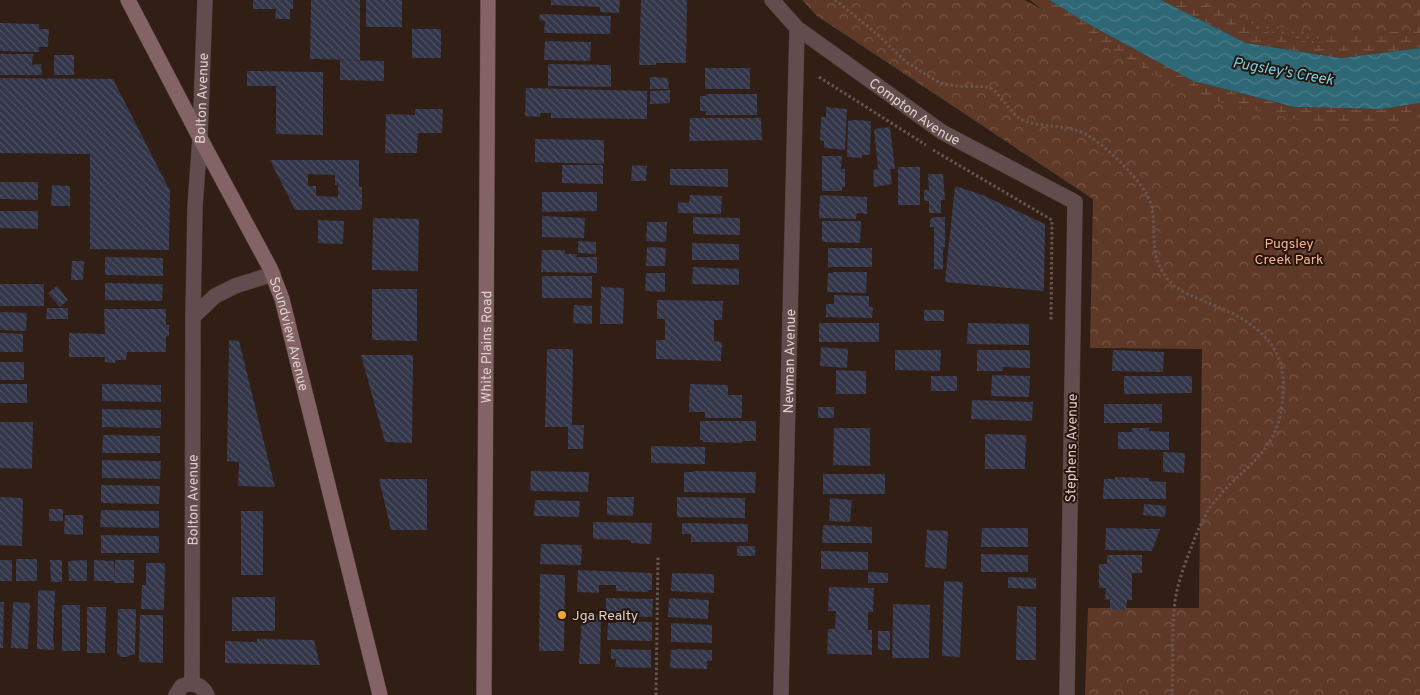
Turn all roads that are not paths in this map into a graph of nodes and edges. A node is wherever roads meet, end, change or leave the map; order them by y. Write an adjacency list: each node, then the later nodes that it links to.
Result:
1 (128, 0): 6 (main road, Soundview Avenue)
2 (205, 0): 6 (street, Bolton Avenue)
3 (488, 0): 15 (main road, White Plains Road)
4 (772, 0): 5 (street, Compton Avenue)
5 (797, 28): 7 (street, Compton Avenue); 11 (street, Newman Avenue)
6 (200, 138): 8 (main road, Soundview Avenue); 9 (street, Bolton Avenue)
7 (1075, 202): 16 (street, Stephens Avenue)
8 (273, 274): 9 (street); 14 (main road, Soundview Avenue)
9 (193, 317): 10 (street, Bolton Avenue)
10 (192, 684): 12 (street); 13 (street)
11 (781, 694)
12 (176, 695)
13 (207, 695)
14 (380, 695)
15 (484, 695)
16 (1067, 695)

